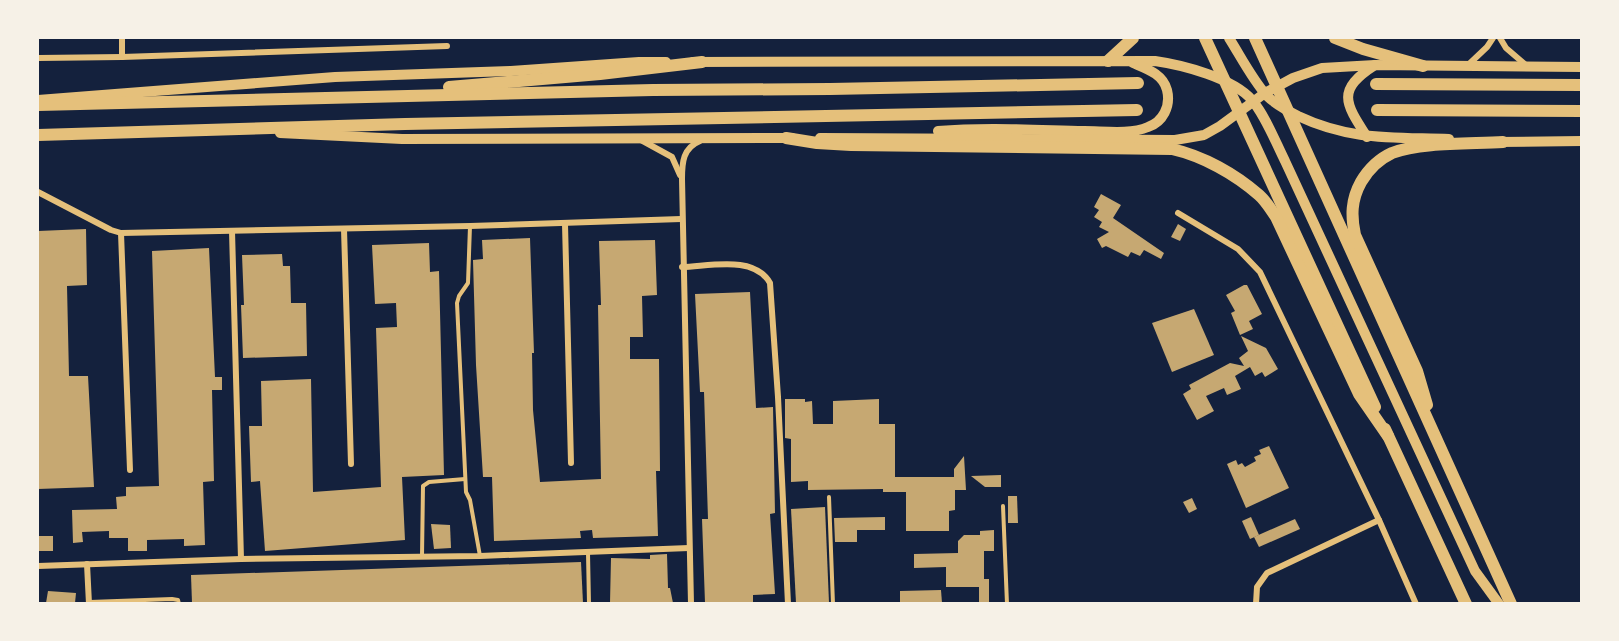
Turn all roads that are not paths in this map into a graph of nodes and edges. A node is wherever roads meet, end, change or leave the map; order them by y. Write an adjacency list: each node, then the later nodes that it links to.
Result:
1 (122, 38): 10 (street)
2 (1133, 38): 12 (main road)
3 (1205, 38): 20 (main road)
4 (1229, 38): 25 (main road)
5 (1255, 38): 24 (main road)
6 (1335, 38): 16 (main road)
7 (1493, 38): 17 (street)
8 (1500, 38): 18 (street)
9 (447, 46): 10 (street)
10 (122, 57): 11 (street)
11 (38, 58)
12 (1108, 61): 13 (main road); 14 (main road)
13 (1129, 61): 20 (main road); 40 (main road)
14 (702, 62): 26 (main road); 28 (main road)
15 (1375, 65): 16 (main road); 24 (main road); 36 (main road)
16 (1423, 66): 17 (main road)
17 (1467, 66): 18 (main road)
18 (1528, 66): 19 (main road)
19 (1581, 67)
20 (1226, 80): 27 (main road); 31 (main road)
21 (1138, 83): 26 (main road)
22 (1376, 84): 23 (main road)
23 (1581, 85)
24 (1278, 86): 25 (main road); 32 (main road)
25 (1265, 93): 27 (main road); 32 (main road)
26 (257, 101): 28 (main road)
27 (1253, 101): 31 (main road); 79 (main road)
28 (38, 102)
29 (1137, 110): 34 (main road)
30 (1377, 110): 33 (main road)
31 (1240, 111): 40 (main road); 54 (main road)
32 (1288, 111): 36 (main road); 53 (main road)
33 (1581, 111)
34 (226, 130): 35 (main road); 37 (main road)
35 (38, 135)
36 (1367, 137): 42 (main road)
37 (639, 138): 38 (main road); 43 (street)
38 (708, 138): 39 (main road); 43 (street)
39 (786, 138): 40 (main road); 54 (main road)
40 (893, 138)
41 (1581, 141): 42 (main road)
42 (1503, 142): 53 (main road)
43 (682, 179): 46 (street)
44 (38, 192): 51 (street)
45 (1178, 213): 61 (street)
46 (681, 219): 47 (street); 52 (street)
47 (565, 224): 48 (street); 55 (street)
48 (470, 226): 49 (street); 58 (lane)
49 (344, 229): 50 (street); 56 (street)
50 (232, 231): 51 (street); 66 (street)
51 (121, 233): 57 (street)
52 (682, 267): 62 (street); 73 (street)
53 (1432, 429): 80 (main road)
54 (1388, 436): 78 (main road)
55 (571, 463)
56 (351, 464)
57 (130, 470)
58 (465, 479): 64 (lane); 65 (lane)
59 (829, 497): 74 (lane)
60 (1003, 506): 75 (lane)
61 (1379, 520): 76 (street); 77 (street)
62 (689, 548): 63 (street); 72 (street)
63 (588, 553): 64 (street); 71 (lane)
64 (480, 556): 65 (street)
65 (422, 557): 66 (street)
66 (241, 559): 67 (street)
67 (87, 564): 68 (street); 69 (street)
68 (38, 566)
69 (89, 603): 70 (lane)
70 (179, 603)
71 (589, 603)
72 (691, 603)
73 (788, 603)
74 (833, 603)
75 (1007, 603)
76 (1256, 603)
77 (1416, 603)
78 (1466, 603)
79 (1499, 603)
80 (1511, 603)

